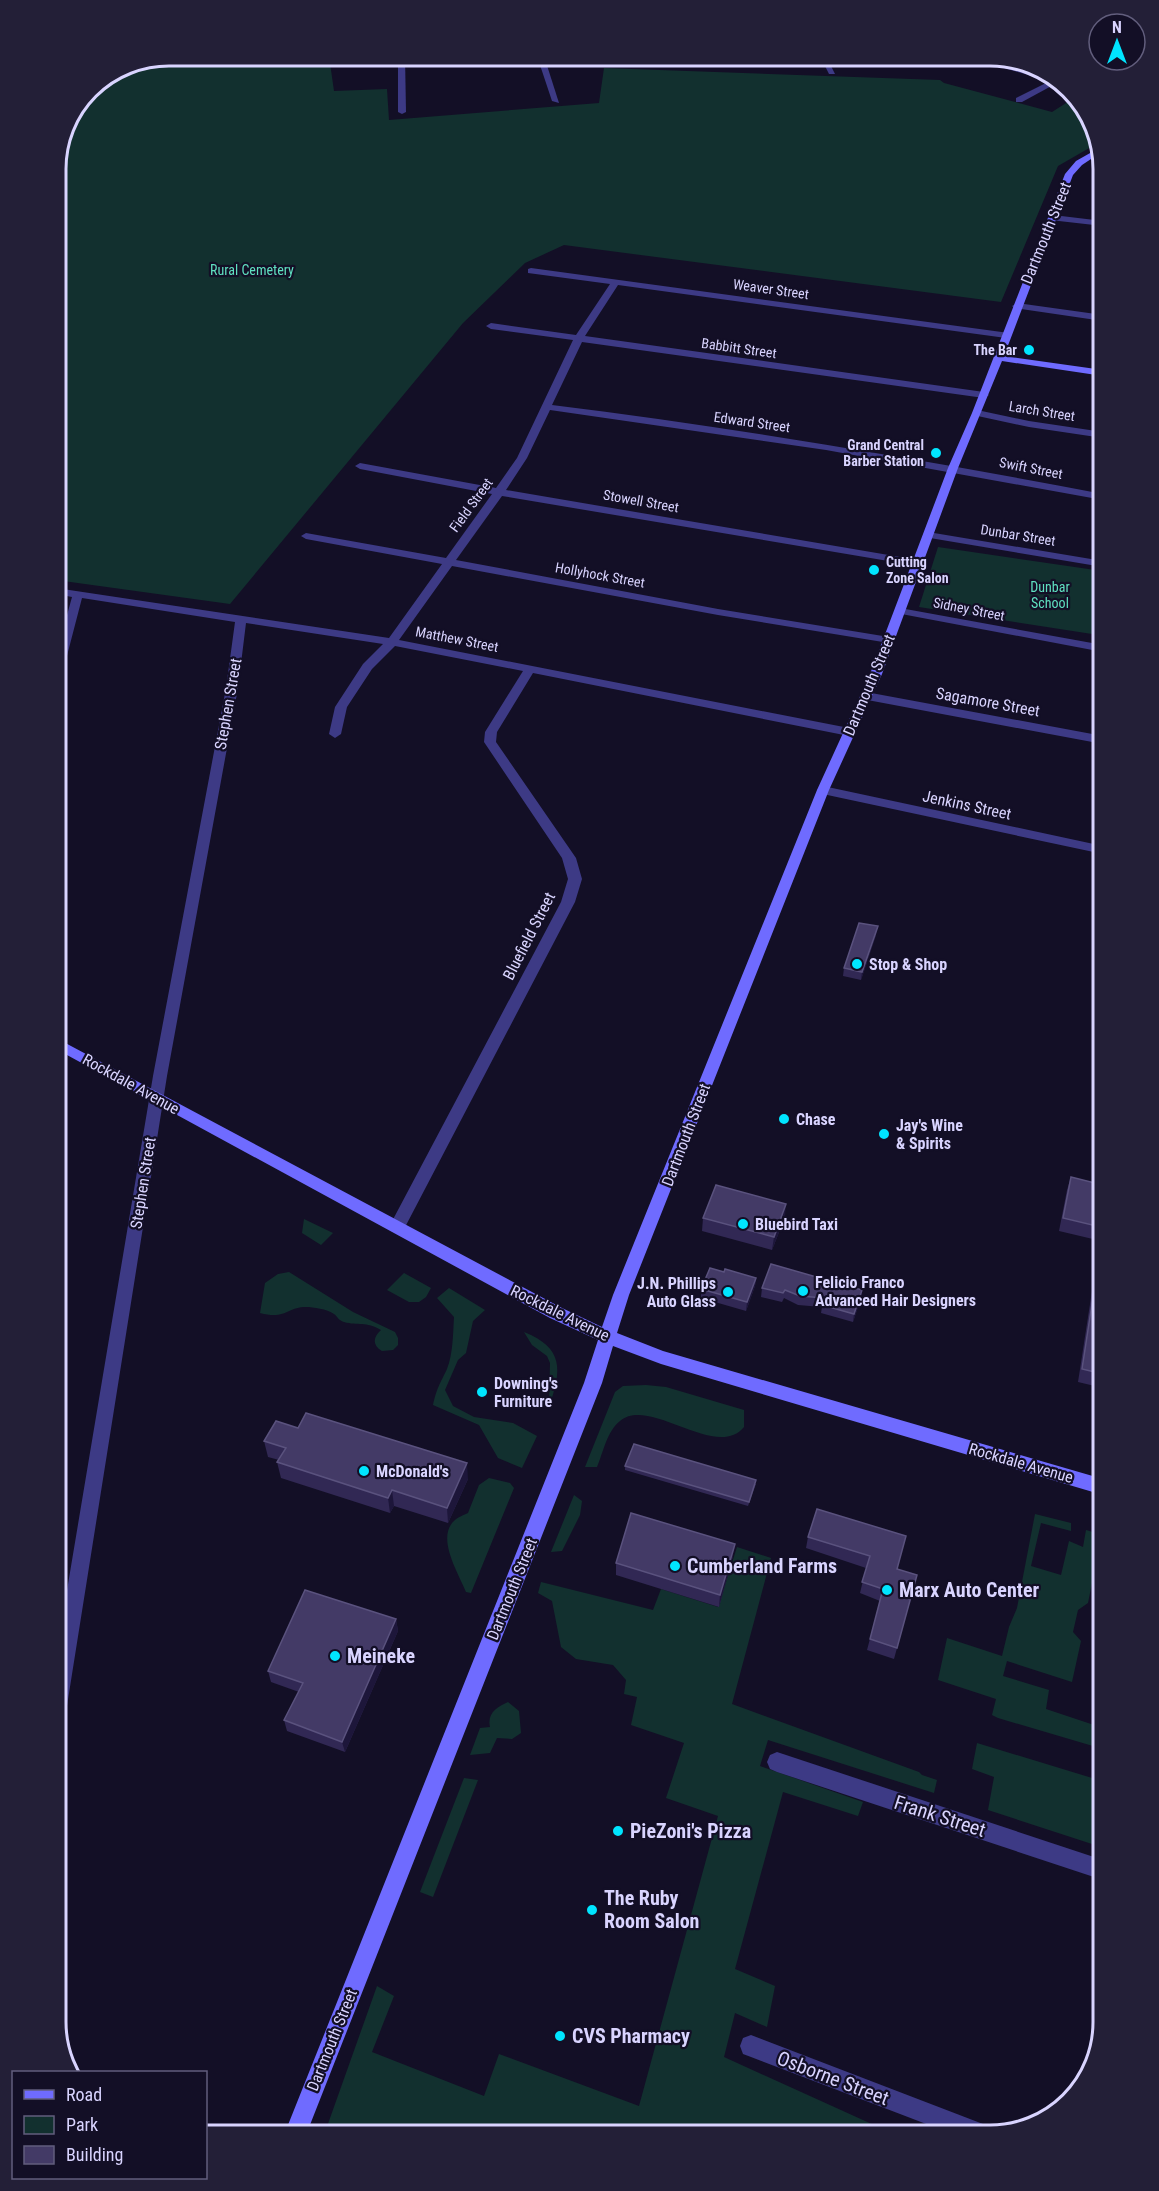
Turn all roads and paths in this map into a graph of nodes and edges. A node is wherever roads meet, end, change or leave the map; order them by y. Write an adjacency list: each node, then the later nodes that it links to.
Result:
1 (401, 66): 10 (street)
2 (544, 66): 9 (street)
3 (829, 66): 5 (street)
4 (1009, 68): 6 (street)
5 (832, 72)
6 (1026, 72)
7 (1050, 85): 8 (street)
8 (1019, 100)
9 (556, 101)
10 (402, 112)
11 (1092, 155): 12 (main road, Dartmouth Street)
12 (1053, 218): 13 (street); 16 (main road, Dartmouth Street)
13 (1093, 223)
14 (531, 270): 15 (street, Weaver Street)
15 (616, 282): 19 (street, Weaver Street); 20 (street, Field Street)
16 (1017, 306): 17 (street); 19 (main road, Dartmouth Street)
17 (1093, 316)
18 (491, 326): 20 (street, Babbitt Street)
19 (1006, 335): 21 (main road, Dartmouth Street)
20 (579, 338): 23 (street, Babbitt Street); 24 (street, Field Street)
21 (998, 358): 22 (main road); 23 (main road, Dartmouth Street)
22 (1093, 371)
23 (984, 395): 25 (main road, Dartmouth Street)
24 (546, 407): 28 (street, Edward Street); 29 (street, Field Street)
25 (977, 413): 26 (street, Larch Street); 28 (main road, Dartmouth Street)
26 (1093, 433)
27 (360, 466): 29 (street, Stowell Street)
28 (953, 468): 30 (street, Swift Street); 31 (main road, Dartmouth Street)
29 (499, 492): 34 (street, Field Street); 35 (street, Stowell Street)
30 (1093, 495)
31 (928, 535): 33 (street, Dunbar Street); 35 (main road, Dartmouth Street)
32 (306, 536): 34 (street, Hollyhock Street)
33 (1093, 562)
34 (447, 563): 41 (street, Hollyhock Street); 42 (street, Field Street)
35 (918, 563): 38 (main road, Dartmouth Street)
36 (66, 592): 37 (street, Matthew Street)
37 (78, 594): 39 (street, Matthew Street); 40 (street)
38 (900, 611): 41 (main road, Dartmouth Street); 43 (street, Sidney Street)
39 (241, 619): 42 (street, Matthew Street); 52 (street, Stephen Street)
40 (66, 638)
41 (889, 640): 45 (main road, Dartmouth Street)
42 (392, 642): 44 (street, Matthew Street); 47 (street, Field Street)
43 (1093, 647)
44 (530, 669): 46 (street, Matthew Street); 53 (street, Bluefield Street)
45 (866, 696): 46 (main road, Dartmouth Street); 48 (street, Sagamore Street)
46 (849, 732): 49 (main road, Dartmouth Street)
47 (335, 734)
48 (1093, 738)
49 (823, 790): 50 (street, Jenkins Street); 54 (main road, Dartmouth Street)
50 (1093, 848)
51 (66, 1049): 52 (main road, Rockdale Avenue)
52 (157, 1099): 53 (main road, Rockdale Avenue); 56 (street, Stephen Street)
53 (397, 1227): 54 (main road, Rockdale Avenue)
54 (608, 1337): 55 (main road, Rockdale Avenue); 60 (main road, Dartmouth Street)
55 (1093, 1484)
56 (66, 1651)
57 (777, 1762): 58 (street, Frank Street)
58 (1093, 1866)
59 (751, 2046): 61 (street, Osborne Street)
60 (299, 2125)
61 (955, 2125)

